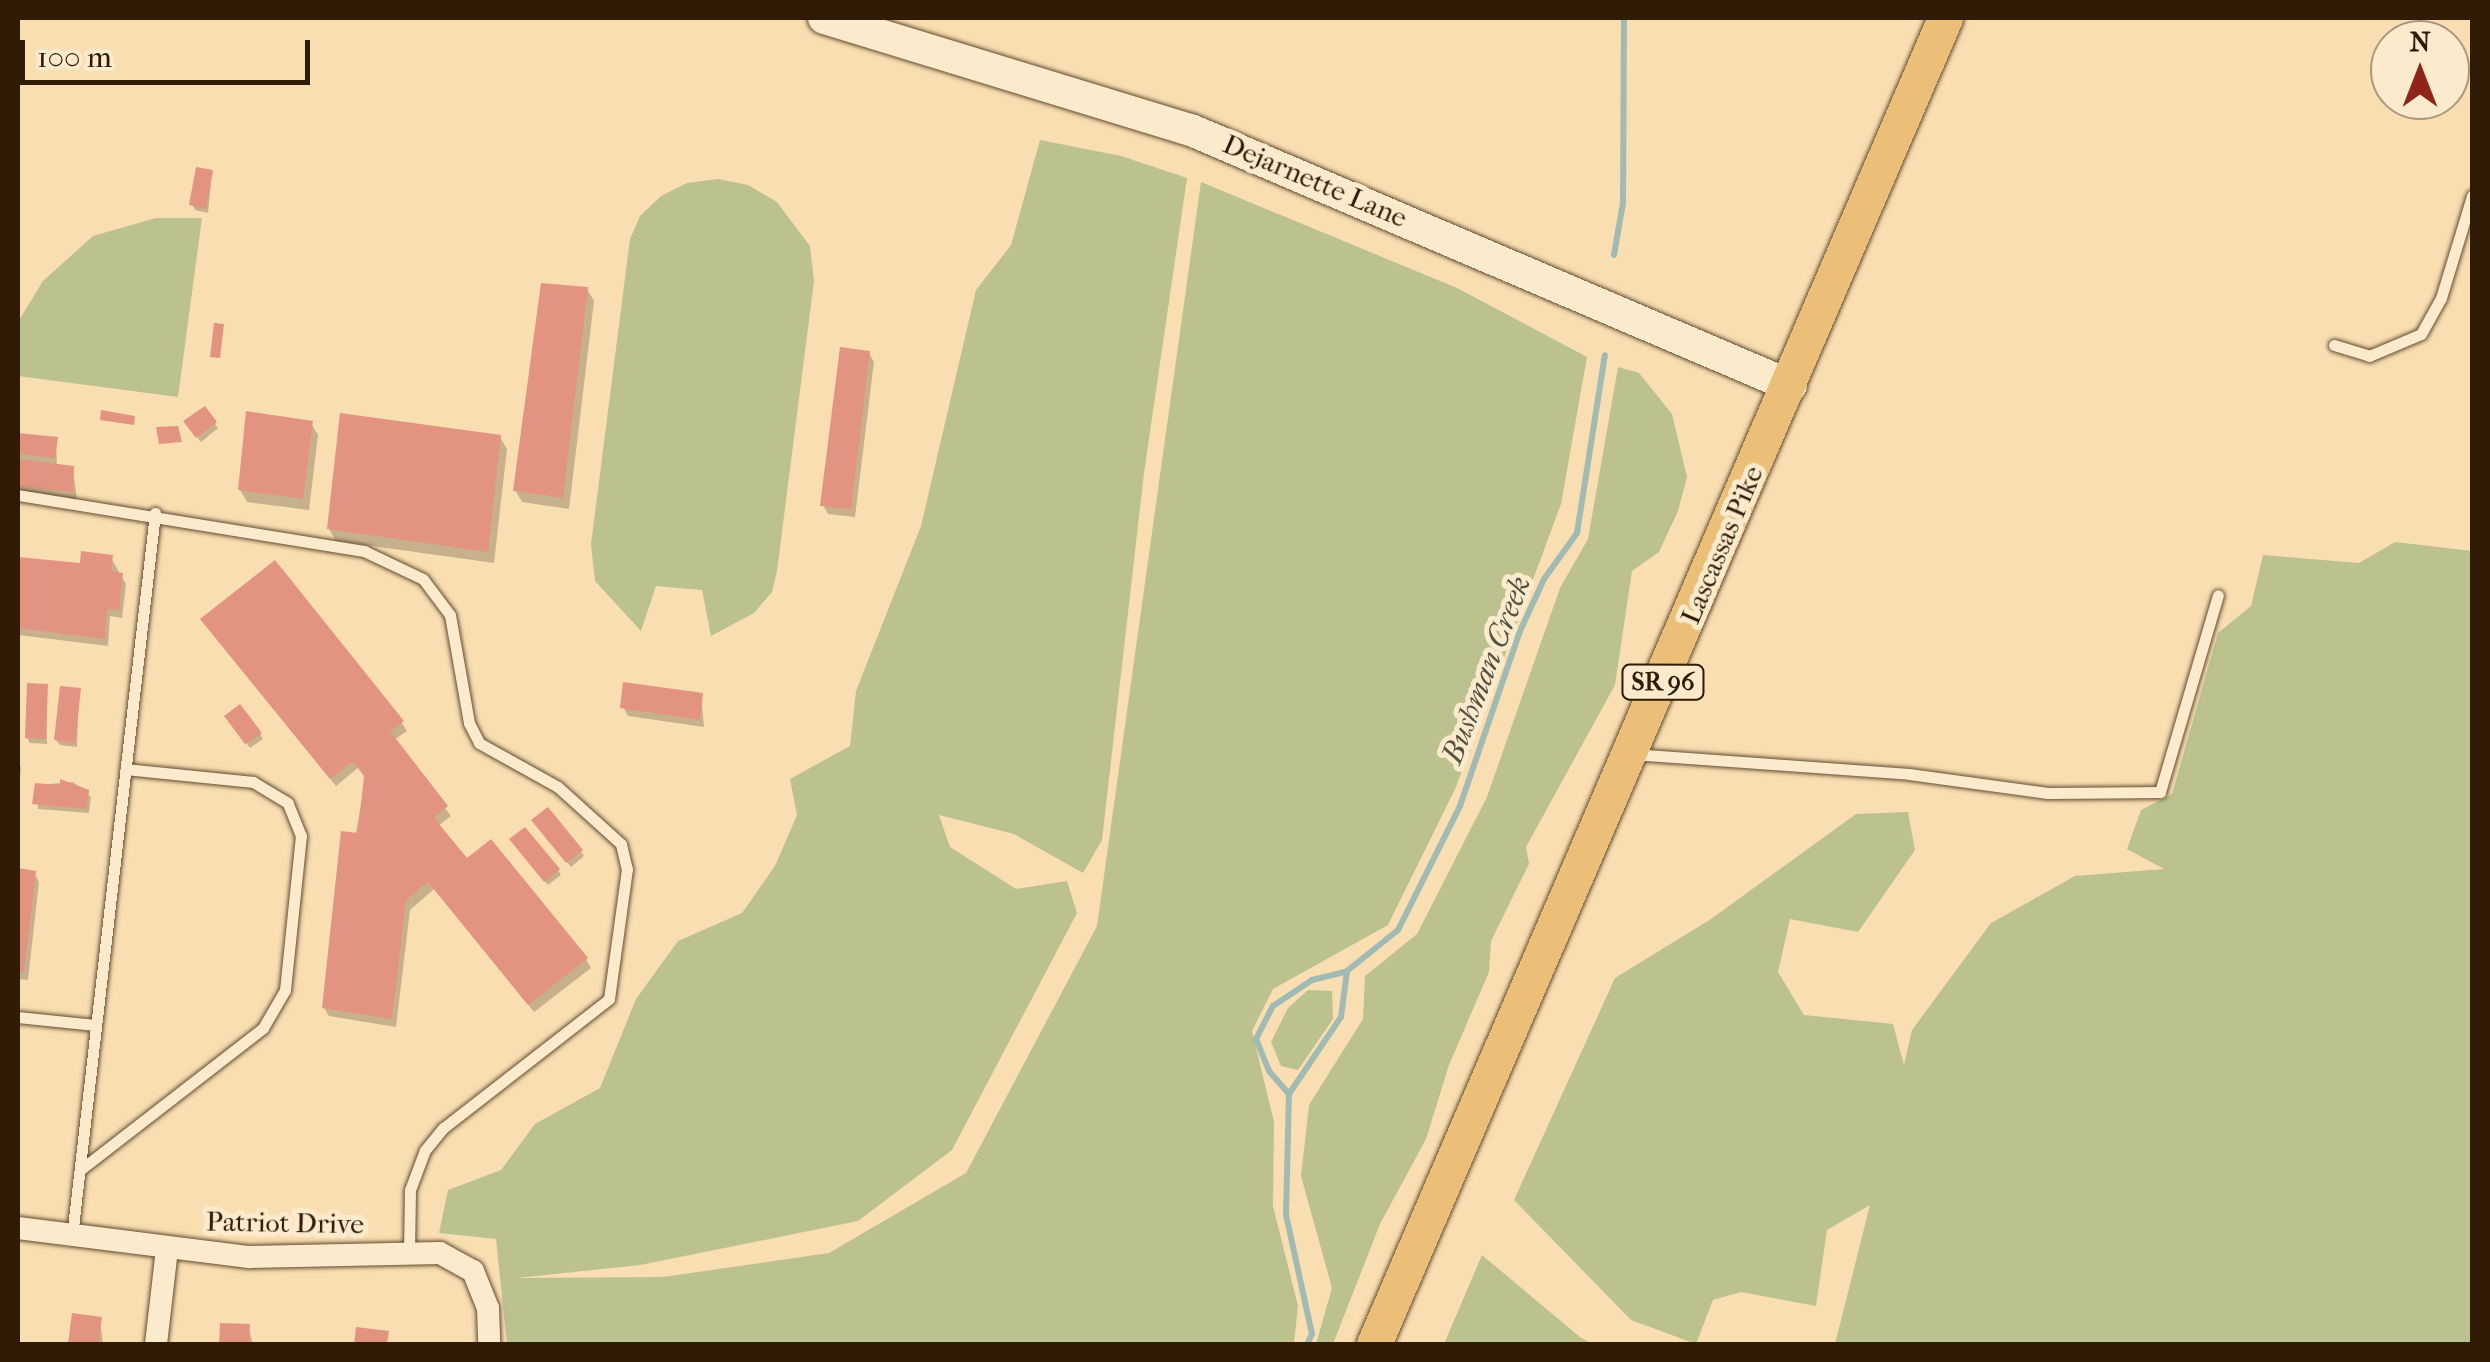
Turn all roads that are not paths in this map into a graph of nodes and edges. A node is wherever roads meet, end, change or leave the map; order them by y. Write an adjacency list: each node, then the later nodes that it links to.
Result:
1 (824, 18): 5 (main road, Dejarnette Lane)
2 (1945, 18): 5 (main road, Lascassas Pike / SR 96)
3 (2472, 196): 4 (lane)
4 (2334, 345)
5 (1791, 386): 9 (main road, Lascassas Pike / SR 96)
6 (18, 495): 7 (lane)
7 (155, 512): 10 (lane); 17 (lane)
8 (2218, 594): 9 (lane)
9 (1632, 754): 20 (main road, Lascassas Pike / SR 96)
10 (126, 769): 12 (lane); 13 (lane)
11 (18, 1017): 12 (lane)
12 (95, 1025): 13 (lane)
13 (80, 1170): 15 (lane)
14 (18, 1228): 15 (street, Patriot Drive)
15 (72, 1236): 16 (street, Patriot Drive)
16 (168, 1250): 17 (street, Patriot Drive); 18 (street)
17 (409, 1253): 19 (street, Patriot Drive)
18 (156, 1344)
19 (489, 1344)
20 (1374, 1344)

